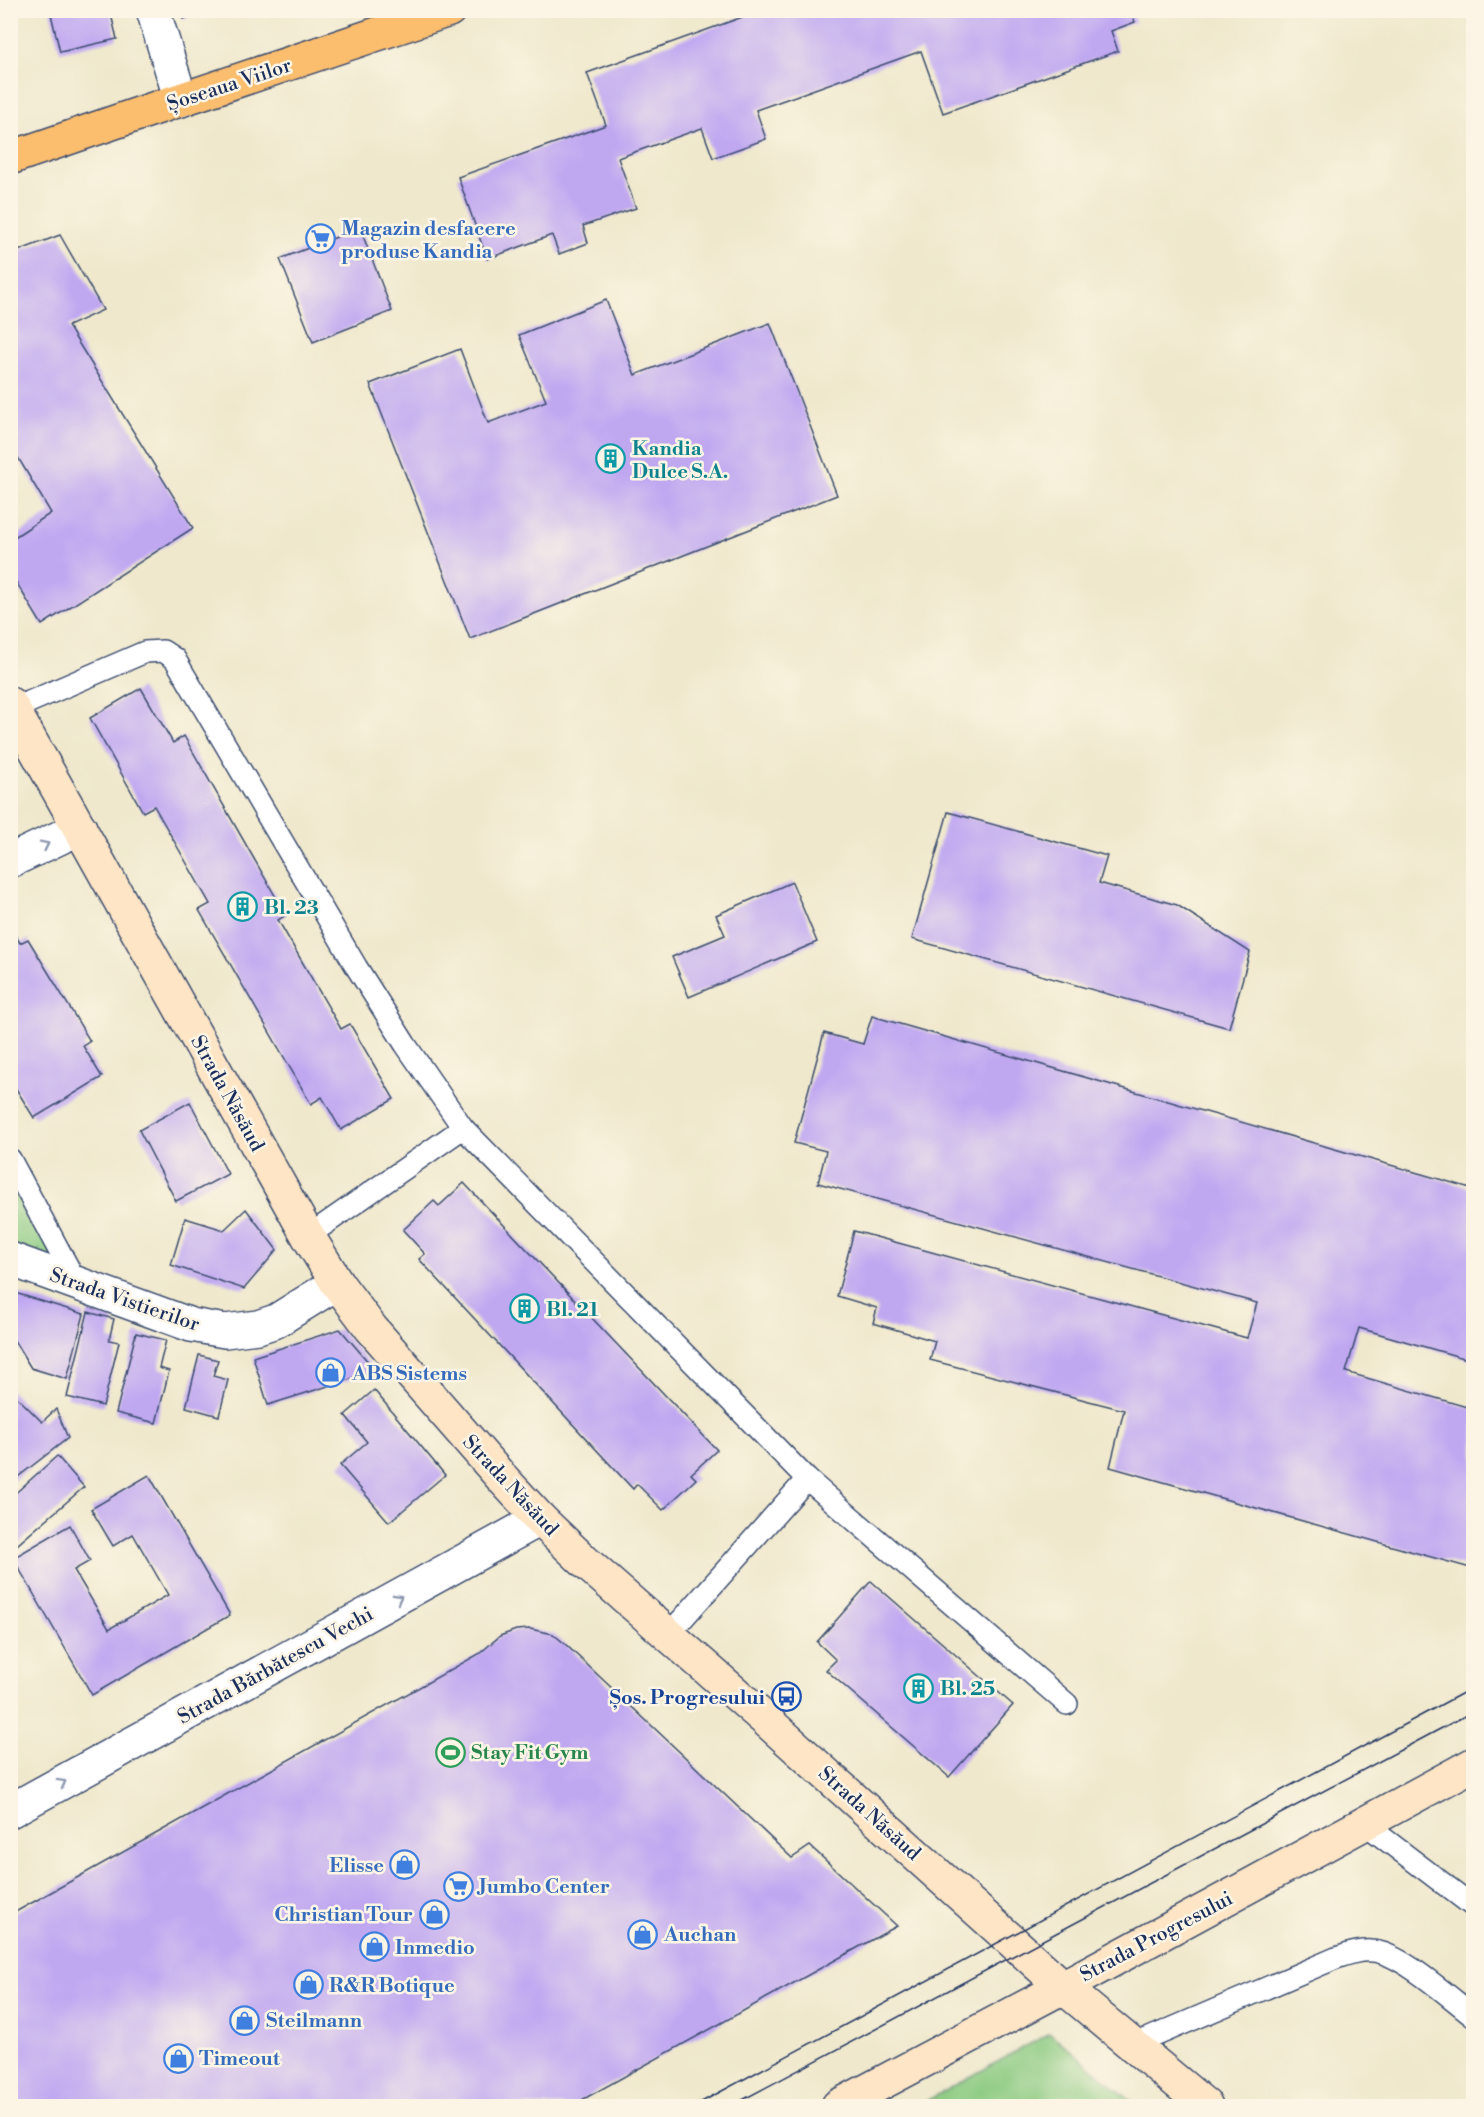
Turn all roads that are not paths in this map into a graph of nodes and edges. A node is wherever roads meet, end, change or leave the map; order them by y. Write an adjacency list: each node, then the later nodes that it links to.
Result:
1 (153, 10): 3 (street)
2 (449, 10): 3 (main road, Șoseaua Viilor)
3 (181, 100): 4 (main road, Șoseaua Viilor)
4 (10, 158)
5 (12, 706): 6 (street, Strada Năsăud); 8 (lane)
6 (80, 828): 7 (street, one-way to 6); 10 (street, Strada Năsăud)
7 (10, 861)
8 (463, 1128): 10 (lane); 14 (lane)
9 (10, 1159): 13 (lane)
10 (308, 1236): 12 (street, Strada Năsăud)
11 (10, 1259): 13 (street, Strada Vistierilor)
12 (337, 1283): 13 (street, Strada Vistierilor); 15 (street, Strada Năsăud)
13 (76, 1284)
14 (807, 1479): 16 (lane); 17 (lane)
15 (540, 1519): 16 (street, Strada Năsăud); 19 (street, Strada Bărbătescu Vechi, one-way to 15)
16 (669, 1634): 22 (street, Strada Năsăud)
17 (1067, 1704)
18 (1473, 1764): 20 (street, Strada Progresului)
19 (10, 1811)
20 (1365, 1824): 21 (lane); 22 (street, Strada Progresului)
21 (1469, 1906)
22 (1063, 1987): 24 (street, Strada Năsăud); 25 (street, Strada Progresului)
23 (1473, 2016): 24 (lane)
24 (1131, 2046): 26 (street, Strada Năsăud)
25 (838, 2106)
26 (1206, 2106)

